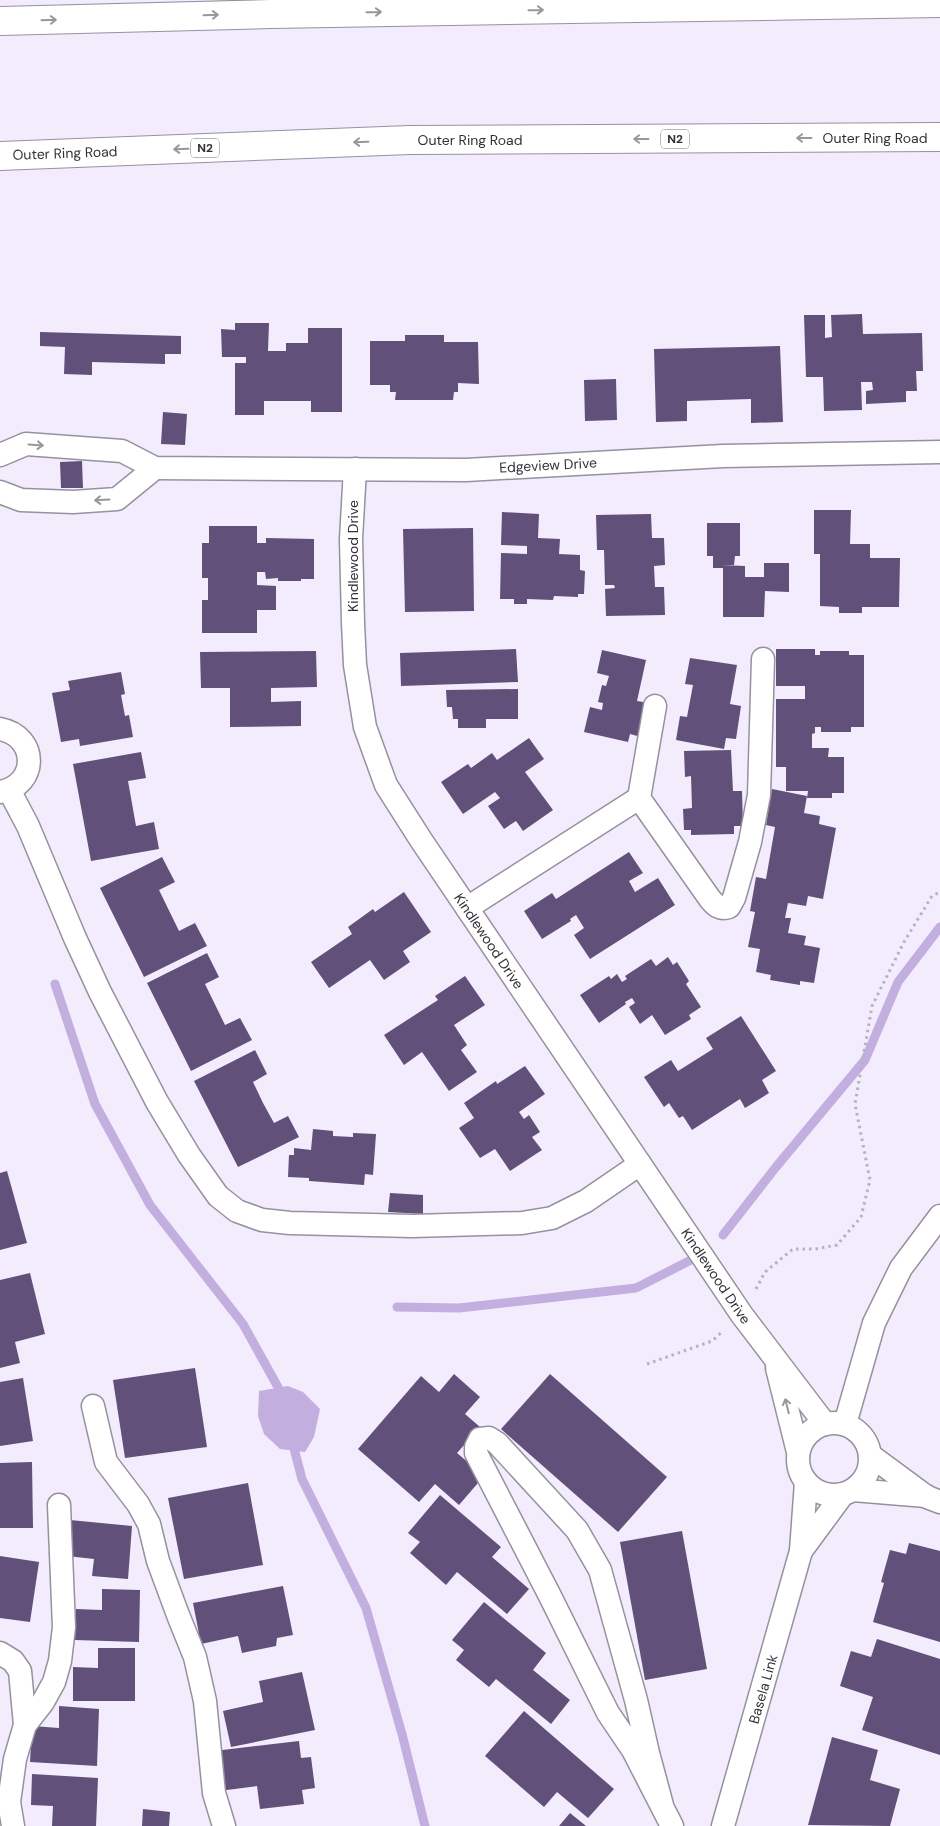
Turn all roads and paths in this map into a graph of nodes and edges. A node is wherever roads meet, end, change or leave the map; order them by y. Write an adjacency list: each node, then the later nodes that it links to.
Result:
1 (940, 3): 2 (highway, one-way to 1)
2 (0, 21)
3 (940, 138): 4 (highway, Outer Ring Road / N2, one-way to 4)
4 (0, 156)
5 (940, 452): 8 (street, Edgeview Drive)
6 (0, 455): 7 (street, Edgeview Drive, one-way to 7)
7 (155, 468): 8 (street, Edgeview Drive); 9 (street, one-way to 9)
8 (355, 469): 16 (street, Kindlewood Drive)
9 (0, 492)
10 (763, 659): 14 (street)
11 (655, 706): 14 (street)
12 (0, 729): 13 (street)
13 (4, 791): 17 (street)
14 (638, 798): 16 (street)
15 (940, 892): 19 (path)
16 (467, 908): 17 (street, Kindlewood Drive)
17 (640, 1164): 19 (street, Kindlewood Drive)
18 (940, 1216): 23 (street)
19 (742, 1315): 20 (street, Kindlewood Drive); 21 (path)
20 (775, 1360): 23 (street, Kindlewood Drive); 24 (street, Kindlewood Drive, one-way to 20)
21 (647, 1364)
22 (93, 1406): 35 (street)
23 (835, 1424): 24 (street); 25 (street)
24 (798, 1452): 26 (street)
25 (870, 1455): 27 (street); 28 (street)
26 (806, 1482): 27 (street); 30 (street, Basela Link)
27 (848, 1492): 28 (street); 30 (street, Basela Link)
28 (934, 1499)
29 (59, 1505): 32 (street)
30 (801, 1551): 37 (street, Basela Link)
31 (0, 1653): 32 (street)
32 (25, 1726): 34 (street)
33 (662, 1805): 33 (street); 36 (street)
34 (13, 1826)
35 (224, 1826)
36 (672, 1826)
37 (723, 1826)

